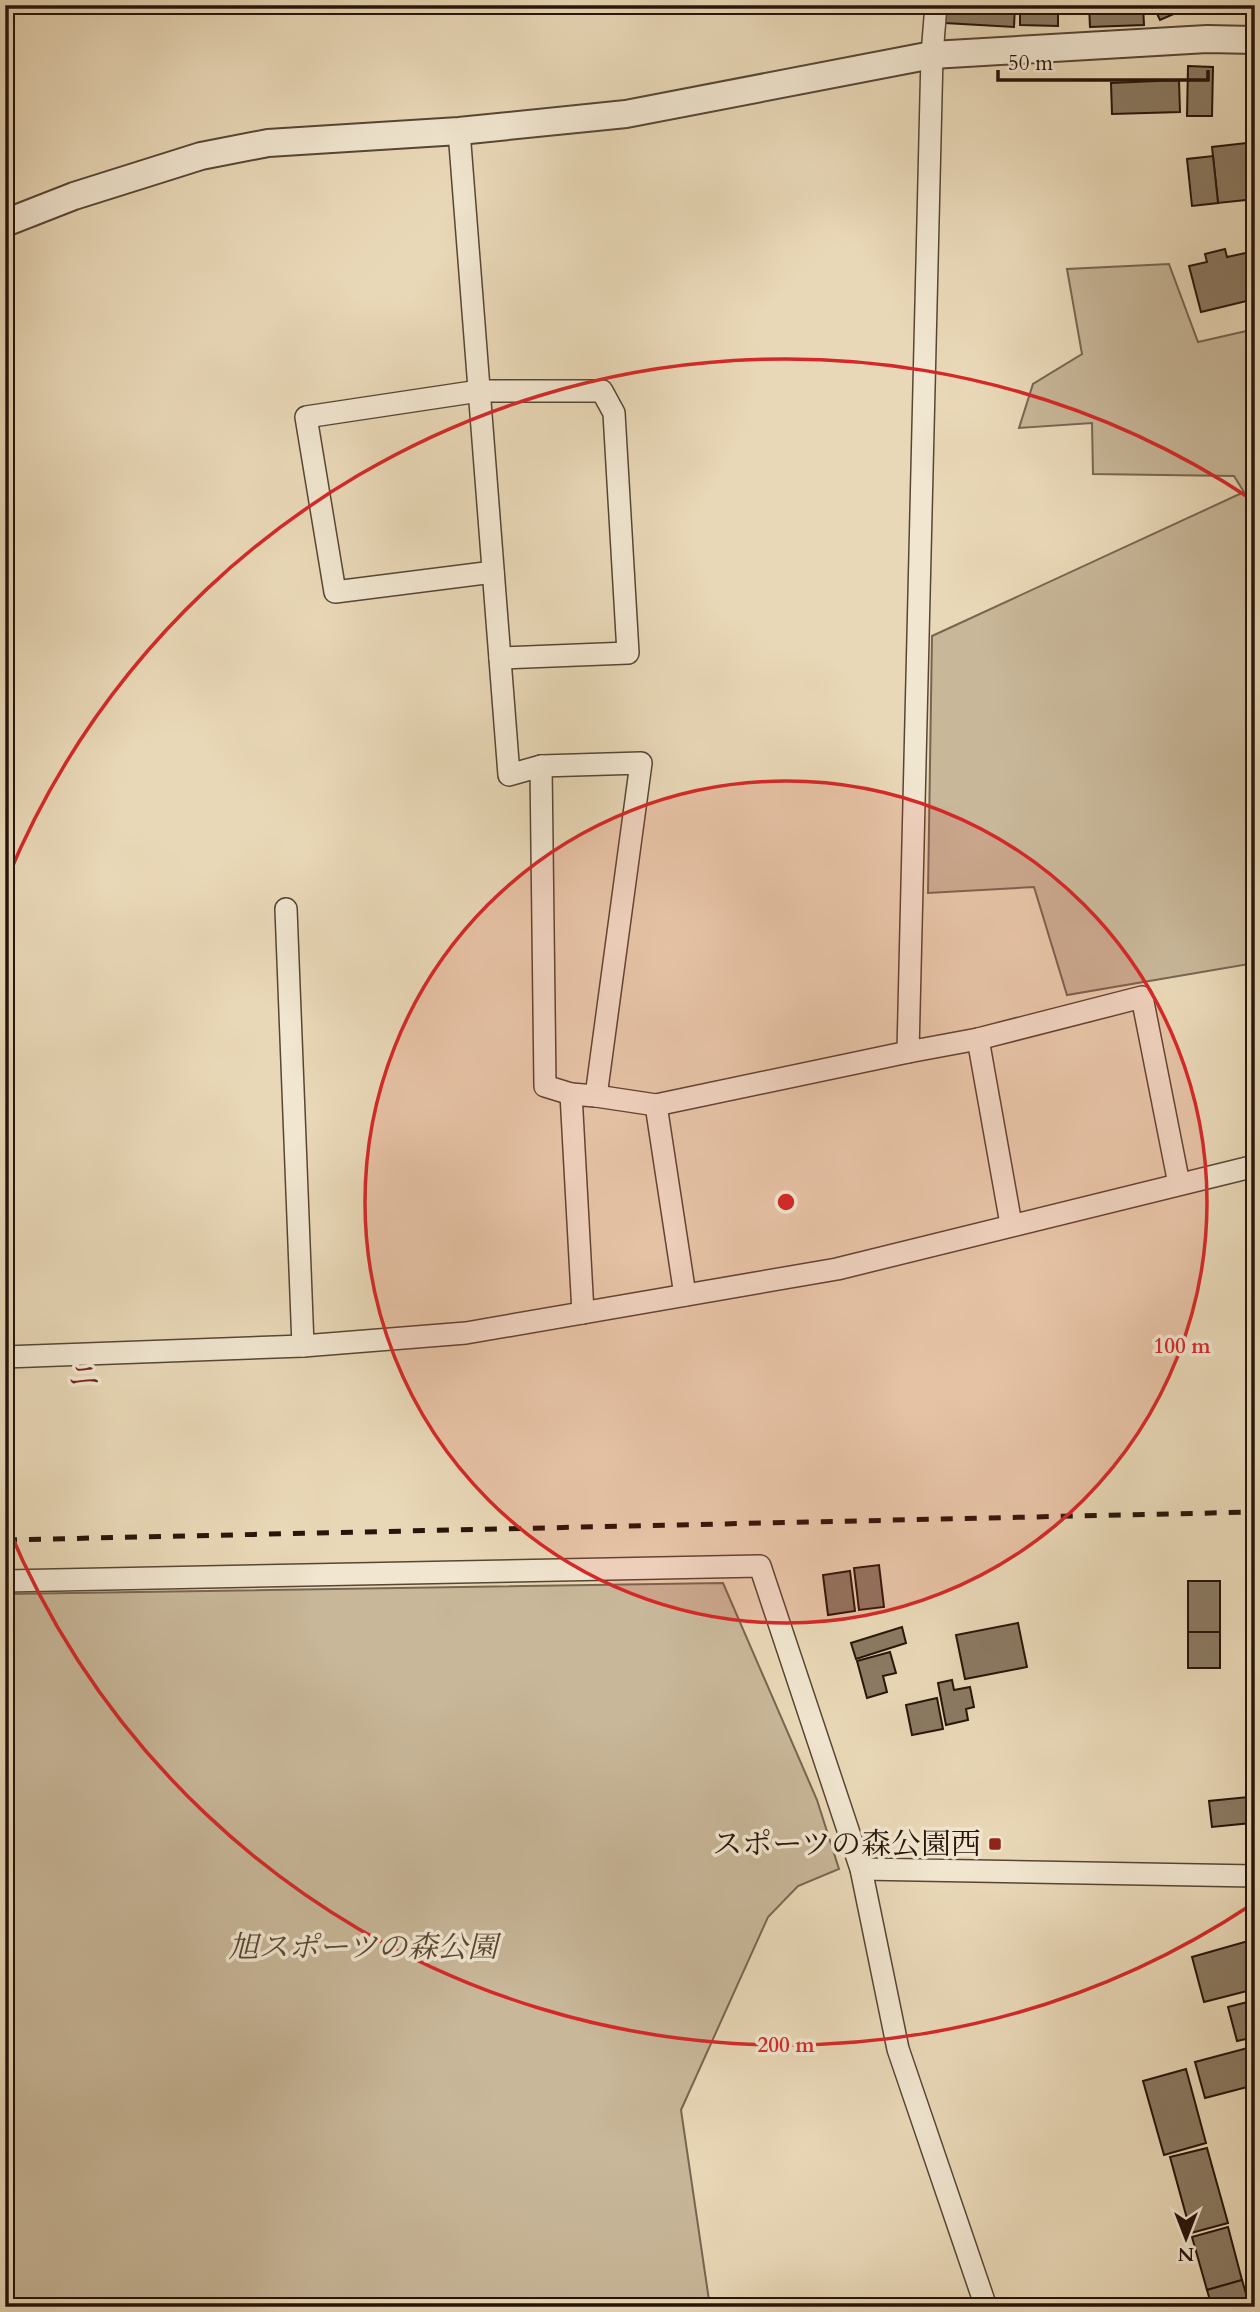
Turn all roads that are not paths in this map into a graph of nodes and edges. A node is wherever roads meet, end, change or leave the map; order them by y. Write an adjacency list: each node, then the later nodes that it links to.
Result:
1 (936, 5): 3 (street)
2 (1255, 40): 3 (street)
3 (932, 55): 4 (street); 12 (street)
4 (459, 131): 5 (street); 6 (street)
5 (5, 223)
6 (479, 391): 7 (street); 7 (street); 8 (street)
7 (493, 572): 8 (street)
8 (500, 658): 9 (street)
9 (541, 765): 13 (street); 14 (street)
10 (286, 909): 21 (street)
11 (978, 1039): 12 (street); 17 (street); 18 (street)
12 (908, 1052): 15 (street)
13 (571, 1094): 14 (street); 20 (street)
14 (596, 1096): 15 (street)
15 (656, 1105): 19 (street)
16 (1255, 1166): 17 (street)
17 (1179, 1184): 18 (street)
18 (1011, 1224): 19 (street)
19 (685, 1295): 20 (street)
20 (583, 1313): 21 (street)
21 (303, 1346): 22 (street)
22 (5, 1357)
23 (5, 1581): 24 (street)
24 (862, 1869): 25 (street); 26 (street)
25 (1255, 1876)
26 (986, 2307)

